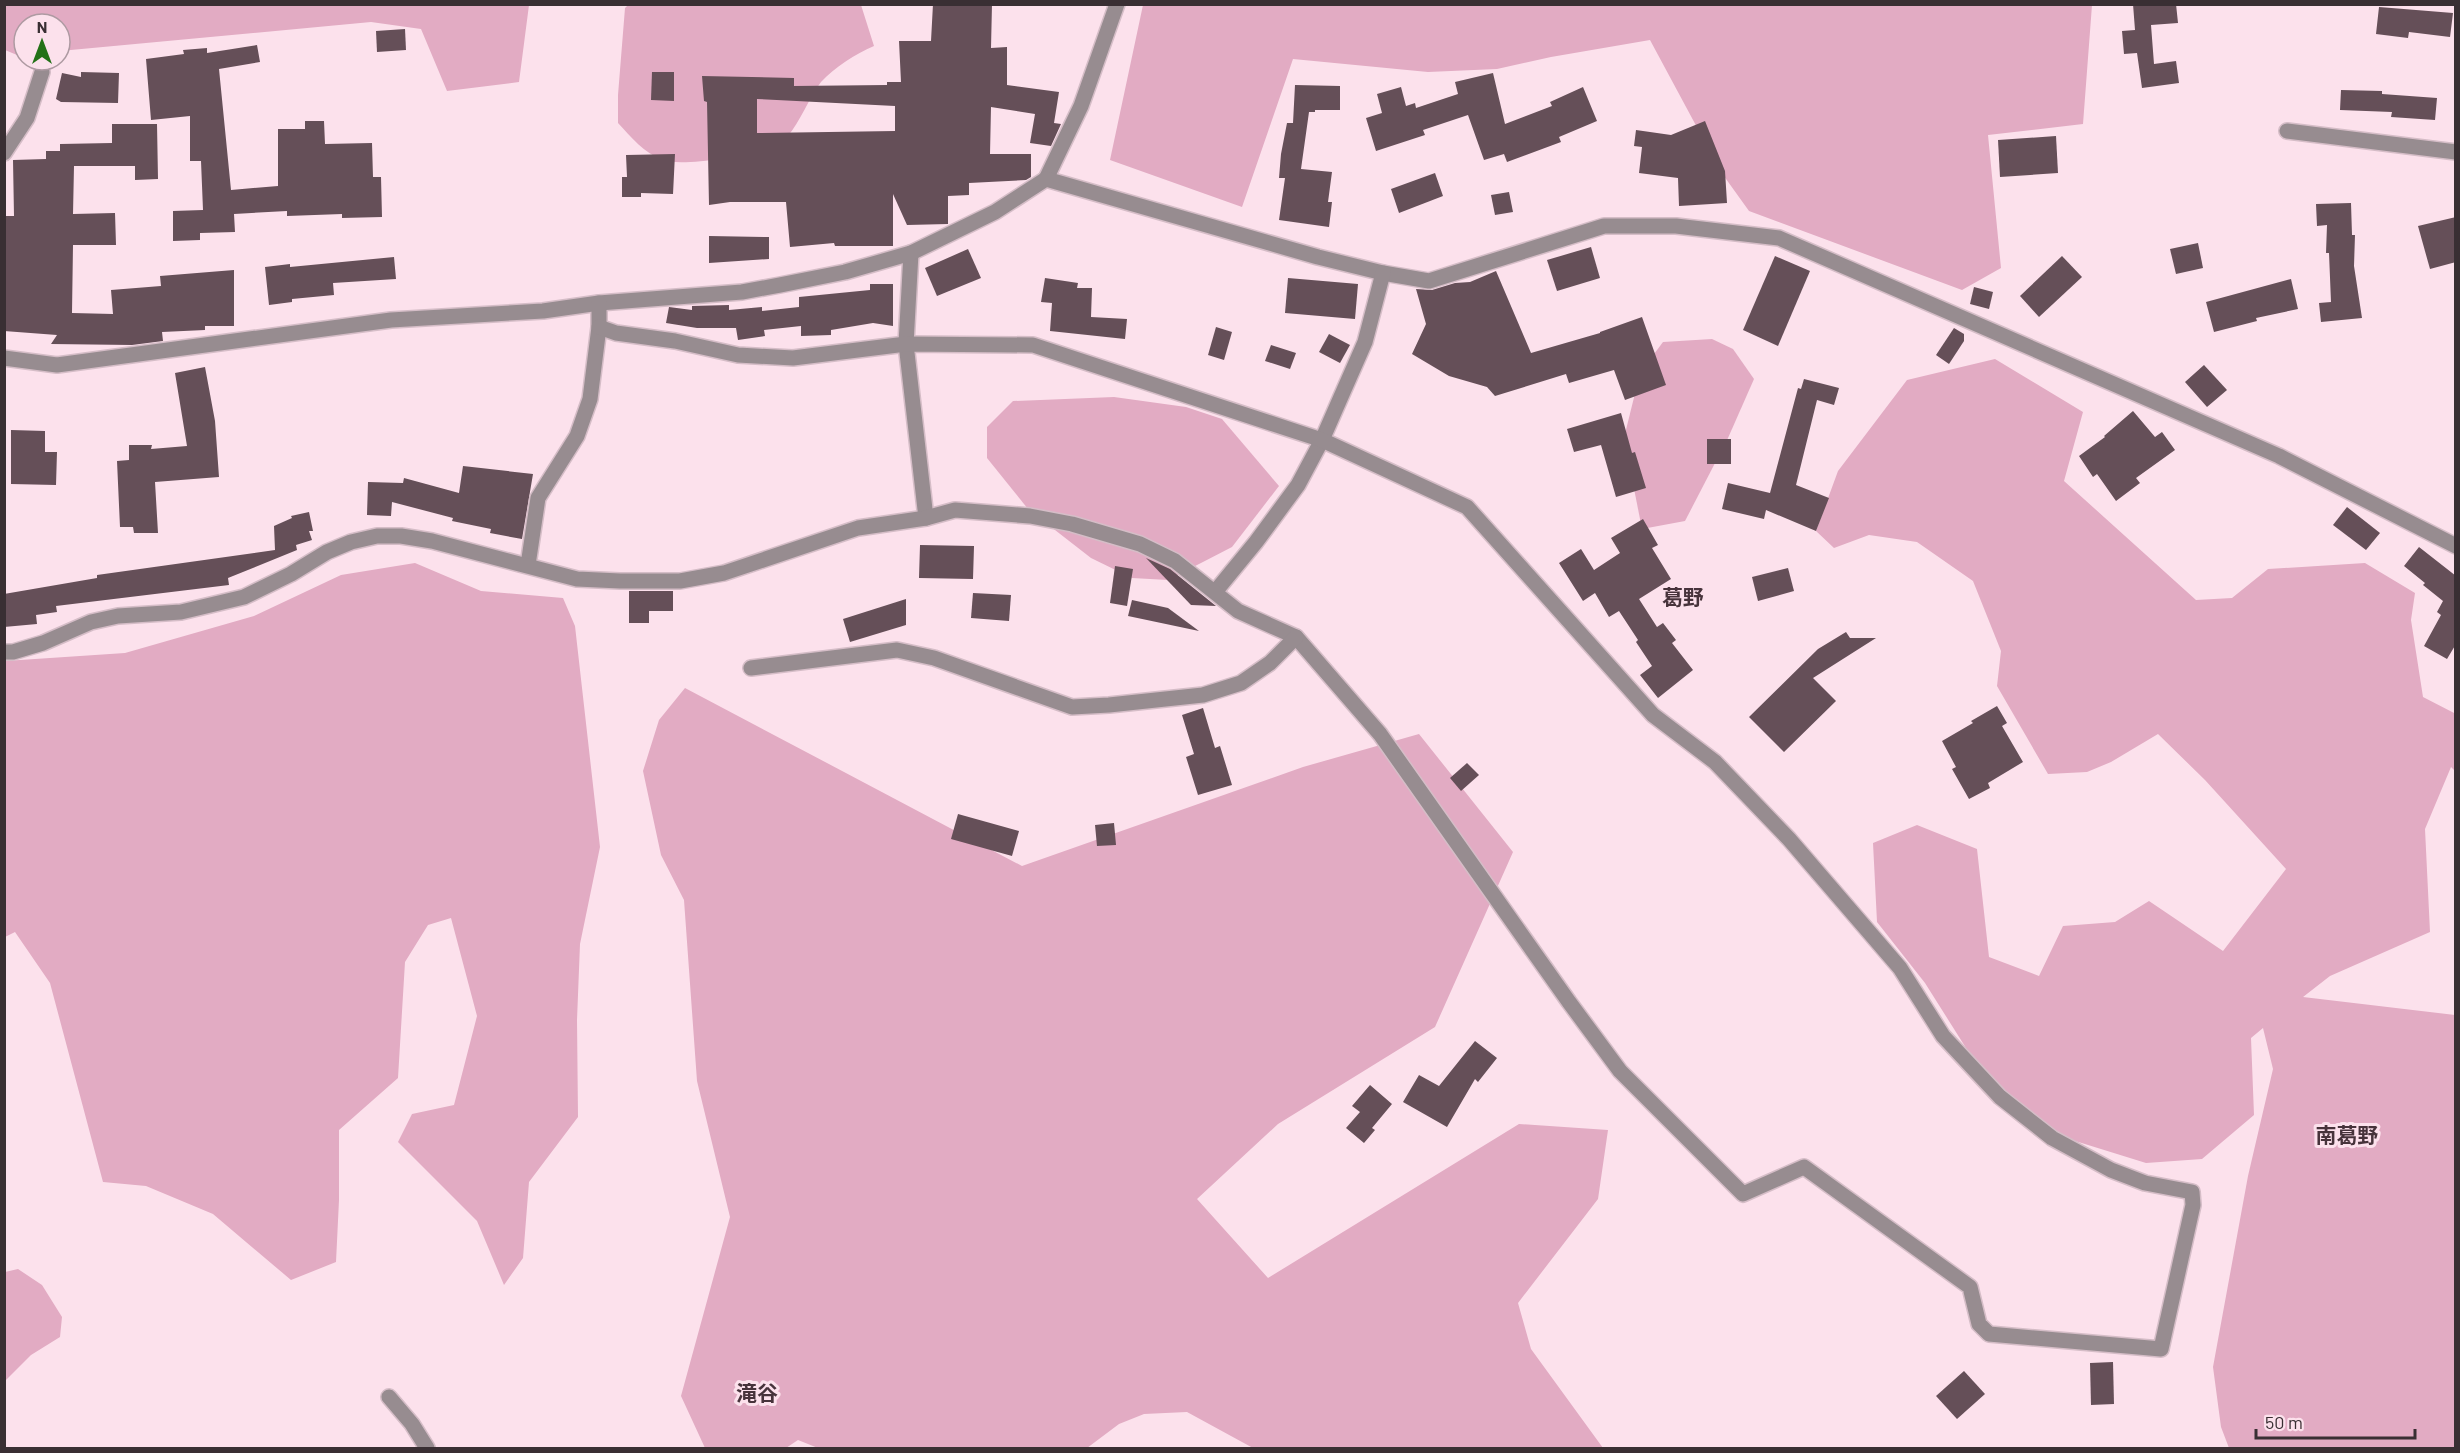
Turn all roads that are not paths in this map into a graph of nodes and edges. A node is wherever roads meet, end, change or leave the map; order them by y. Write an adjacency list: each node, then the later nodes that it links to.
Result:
1 (1117, 4): 6 (street)
2 (42, 72): 5 (street)
3 (2287, 131): 4 (street)
4 (2456, 152)
5 (4, 153)
6 (1046, 179): 7 (street); 8 (street)
7 (911, 253): 9 (street); 11 (street)
8 (1383, 273): 13 (street); 15 (street)
9 (600, 303): 10 (street); 12 (street)
10 (600, 327): 11 (street); 16 (street)
11 (906, 344): 13 (street); 14 (street)
12 (4, 358)
13 (1322, 440): 17 (street); 18 (street)
14 (927, 518): 16 (street); 17 (street)
15 (2456, 546)
16 (528, 565): 19 (street)
17 (1215, 592): 18 (street)
18 (1296, 637): 20 (street)
19 (4, 652)
20 (751, 668)
21 (389, 1397): 22 (street)
22 (427, 1449)

